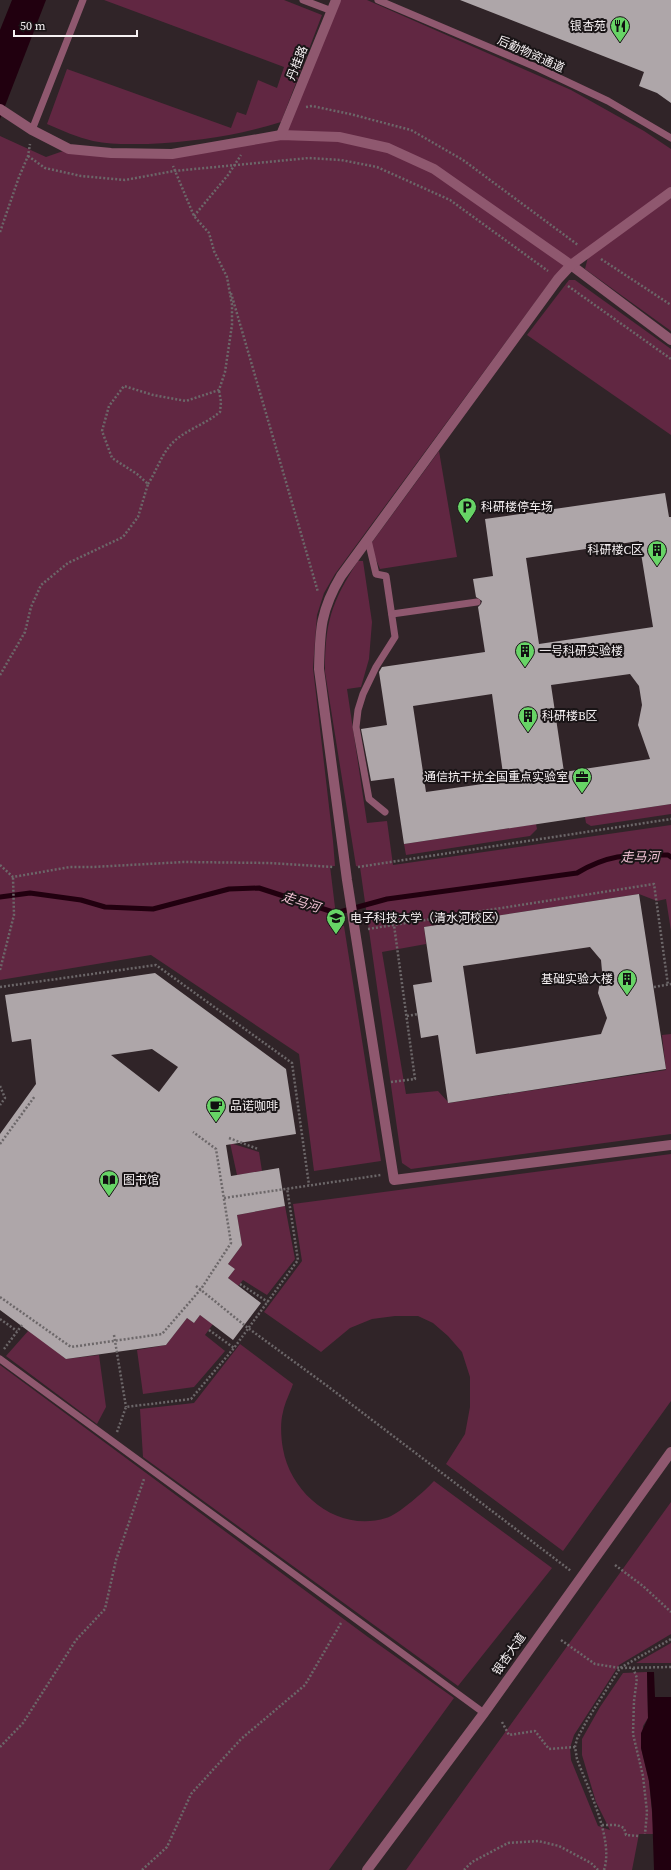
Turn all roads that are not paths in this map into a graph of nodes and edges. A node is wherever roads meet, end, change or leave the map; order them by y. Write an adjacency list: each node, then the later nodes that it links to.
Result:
1 (83, 0): 7 (lane)
2 (303, 0): 5 (lane)
3 (336, 0): 5 (street, 丹桂路)
4 (378, 0): 9 (lane, 后勤物资通道)
5 (332, 11): 8 (street, 丹桂路)
6 (0, 109): 7 (street)
7 (32, 130): 8 (street)
8 (281, 135): 11 (street)
9 (671, 138)
10 (671, 192): 11 (street)
11 (571, 265): 12 (street); 13 (street)
12 (671, 340)
13 (368, 540): 15 (lane); 17 (street)
14 (477, 602): 15 (lane)
15 (392, 614): 16 (lane)
16 (385, 812)
17 (671, 1145)
18 (0, 1359): 20 (lane)
19 (671, 1452): 20 (street, 银杏大道)
20 (484, 1713): 21 (street, 银杏大道)
21 (367, 1870)

